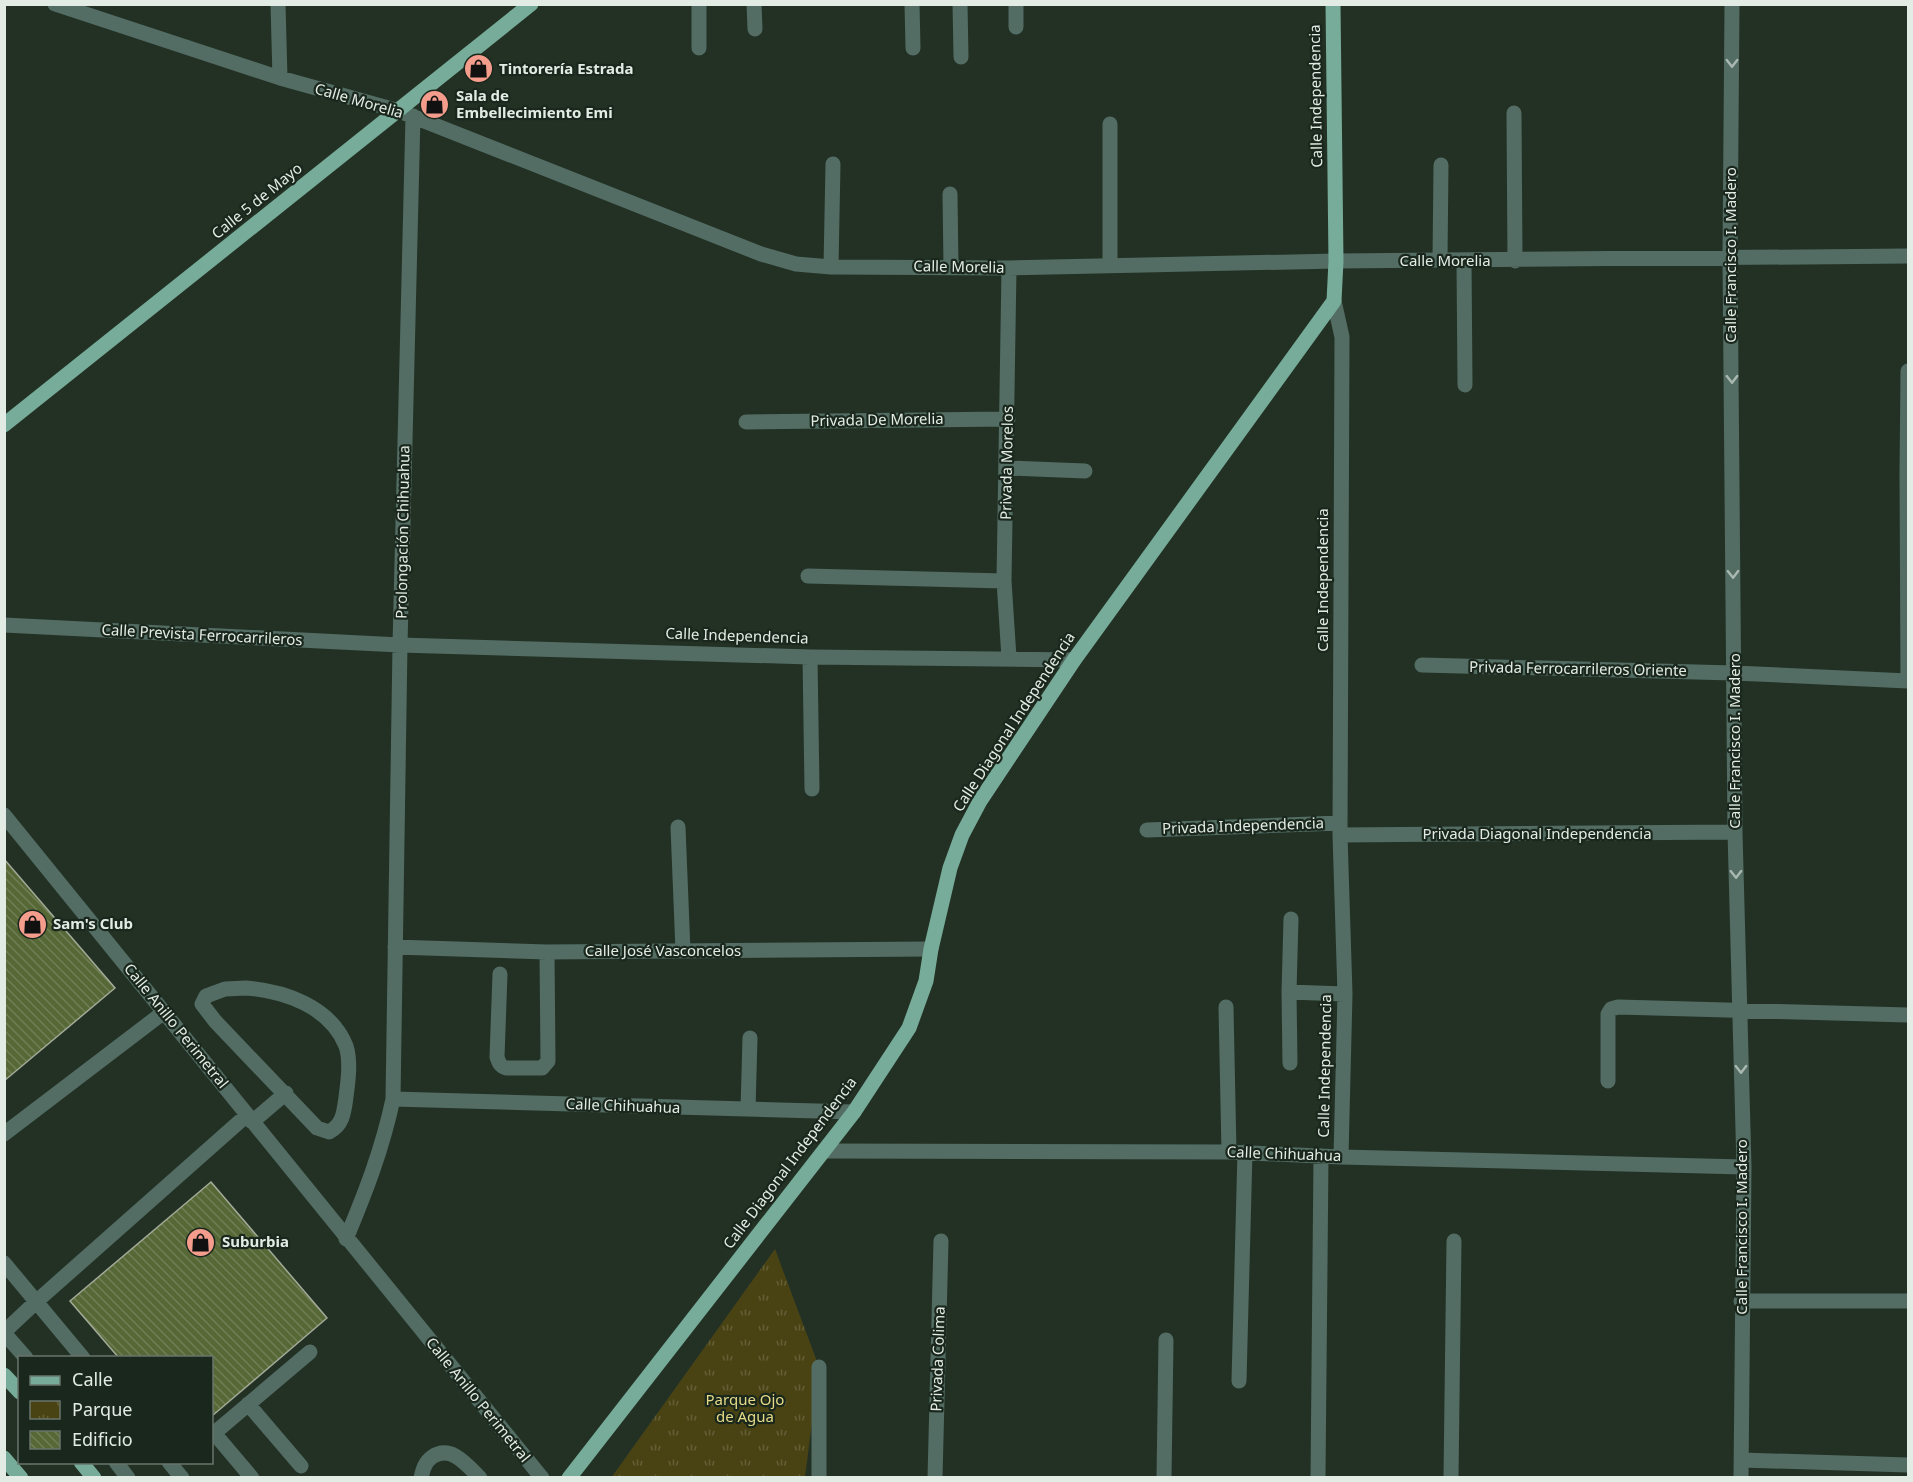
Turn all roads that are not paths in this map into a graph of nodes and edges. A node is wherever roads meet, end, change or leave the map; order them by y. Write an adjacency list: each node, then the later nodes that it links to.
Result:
1 (55, 4): 16 (street, Calle Morelia)
2 (278, 4): 16 (street)
3 (531, 4): 18 (main road, Calle 5 de Mayo)
4 (699, 4): 13 (street)
5 (754, 4): 12 (street)
6 (912, 4): 14 (street)
7 (960, 4): 15 (street)
8 (1016, 4): 11 (street)
9 (1333, 4): 26 (main road, Calle Independencia)
10 (1732, 4): 24 (street, Calle Francisco I. Madero, one-way to 24)
11 (1016, 27)
12 (755, 29)
13 (699, 48)
14 (913, 48)
15 (961, 57)
16 (280, 78): 18 (street, Calle Morelia)
17 (1514, 113): 28 (street)
18 (406, 114): 30 (street, Calle Morelia); 38 (main road, Calle 5 de Mayo); 44 (street, Prolongación Chihuahua)
19 (1110, 124): 29 (street)
20 (833, 164): 30 (street)
21 (1441, 165): 25 (street)
22 (950, 194): 31 (street)
23 (1908, 256): 24 (street, Calle Morelia)
24 (1730, 258): 28 (street, Calle Morelia); 49 (street, Calle Francisco I. Madero, one-way to 49)
25 (1440, 260): 26 (street, Calle Morelia); 27 (street, Calle Morelia)
26 (1336, 261): 29 (street, Calle Morelia); 33 (main road, Calle Independencia)
27 (1464, 261): 28 (street, Calle Morelia); 35 (street)
28 (1515, 261)
29 (1110, 265): 32 (street, Calle Morelia)
30 (831, 267): 31 (street, Calle Morelia)
31 (951, 267): 32 (street, Calle Morelia)
32 (1009, 268): 36 (street, Privada Morelos)
33 (1334, 301): 47 (main road, Calle Diagonal Independencia); 54 (street, Calle Independencia)
34 (1908, 371): 50 (street)
35 (1465, 385)
36 (1008, 419): 37 (street, Privada De Morelia); 39 (street, Privada Morelos)
37 (746, 422)
38 (4, 425)
39 (1007, 468): 40 (street); 42 (street, Privada Morelos)
40 (1084, 471)
41 (808, 576): 42 (street)
42 (1004, 580): 46 (street, Privada Morelos)
43 (4, 625): 44 (street, Calle Prevista Ferrocarrileros)
44 (400, 645): 45 (street, Calle Independencia); 58 (street, Prolongación Chihuahua)
45 (810, 657): 46 (street, Calle Independencia); 51 (street)
46 (1009, 658): 47 (street, Calle Independencia)
47 (1074, 660): 59 (main road, Calle Diagonal Independencia)
48 (1422, 665): 49 (street, Privada Ferrocarrileros Oriente)
49 (1734, 672): 50 (street, Privada Ferrocarrileros Oriente); 56 (street, Calle Francisco I. Madero)
50 (1908, 681)
51 (812, 789)
52 (4, 815): 67 (street, Calle Anillo Perimetral)
53 (678, 827): 60 (street)
54 (1340, 829): 55 (street, Privada Independencia); 56 (street, Privada Diagonal Independencia); 64 (street, Calle Independencia)
55 (1147, 830)
56 (1735, 832): 66 (street, Calle Francisco I. Madero, one-way to 66)
57 (1291, 919): 63 (street)
58 (395, 947): 61 (street, Calle José Vasconcelos); 73 (street)
59 (931, 949): 60 (street, Calle José Vasconcelos); 75 (main road, Calle Diagonal Independencia)
60 (682, 951): 61 (street, Calle José Vasconcelos)
61 (547, 952): 62 (street)
62 (500, 974)
63 (1289, 992): 64 (street); 70 (street)
64 (1345, 994): 82 (street, Calle Independencia)
65 (1226, 1007): 79 (street)
66 (1740, 1010): 68 (street); 71 (street); 83 (street, Calle Francisco I. Madero, one-way to 83)
67 (164, 1012): 76 (street, Calle Anillo Perimetral); 77 (street)
68 (1908, 1015)
69 (750, 1038): 74 (street)
70 (1290, 1063)
71 (1608, 1081)
72 (286, 1094): 72 (street); 76 (street)
73 (393, 1099): 74 (street, Calle Chihuahua); 84 (street)
74 (748, 1109): 75 (street, Calle Chihuahua)
75 (854, 1112): 78 (main road, Calle Diagonal Independencia)
76 (250, 1118): 84 (street, Calle Anillo Perimetral); 89 (street)
77 (4, 1134)
78 (824, 1151): 79 (street, Calle Chihuahua); 115 (main road, Calle Diagonal Independencia)
79 (1229, 1152): 80 (street, Calle Chihuahua)
80 (1245, 1152): 81 (street, Calle Chihuahua); 98 (street)
81 (1321, 1156): 82 (street, Calle Chihuahua); 119 (street, Calle Independencia)
82 (1341, 1157): 83 (street, Calle Chihuahua)
83 (1744, 1167): 90 (street, Calle Francisco I. Madero)
84 (346, 1239): 114 (street, Calle Anillo Perimetral)
85 (941, 1241): 117 (street, Privada Colima)
86 (1454, 1241): 120 (street)
87 (4, 1263): 89 (street)
88 (1908, 1300): 90 (street)
89 (37, 1301): 91 (street); 95 (street)
90 (1741, 1301): 103 (street, Calle Francisco I. Madero)
91 (4, 1332): 94 (street)
92 (1166, 1340): 118 (street)
93 (310, 1352): 100 (street)
94 (24, 1356)
95 (81, 1356)
96 (819, 1367): 116 (street)
97 (4, 1375): 99 (main road)
98 (1239, 1381)
99 (18, 1390)
100 (248, 1404): 101 (street); 107 (street)
101 (213, 1434): 111 (street)
102 (4, 1458): 108 (main road)
103 (1741, 1460): 106 (street); 121 (street, Calle Francisco I. Madero)
104 (83, 1464): 109 (main road)
105 (118, 1464): 110 (street)
106 (1908, 1465)
107 (301, 1466)
108 (21, 1478)
109 (94, 1478)
110 (128, 1478)
111 (252, 1478)
112 (422, 1478): 113 (street)
113 (480, 1478)
114 (542, 1478)
115 (569, 1478)
116 (819, 1478)
117 (935, 1478)
118 (1164, 1478)
119 (1318, 1478)
120 (1451, 1478)
121 (1741, 1478)

